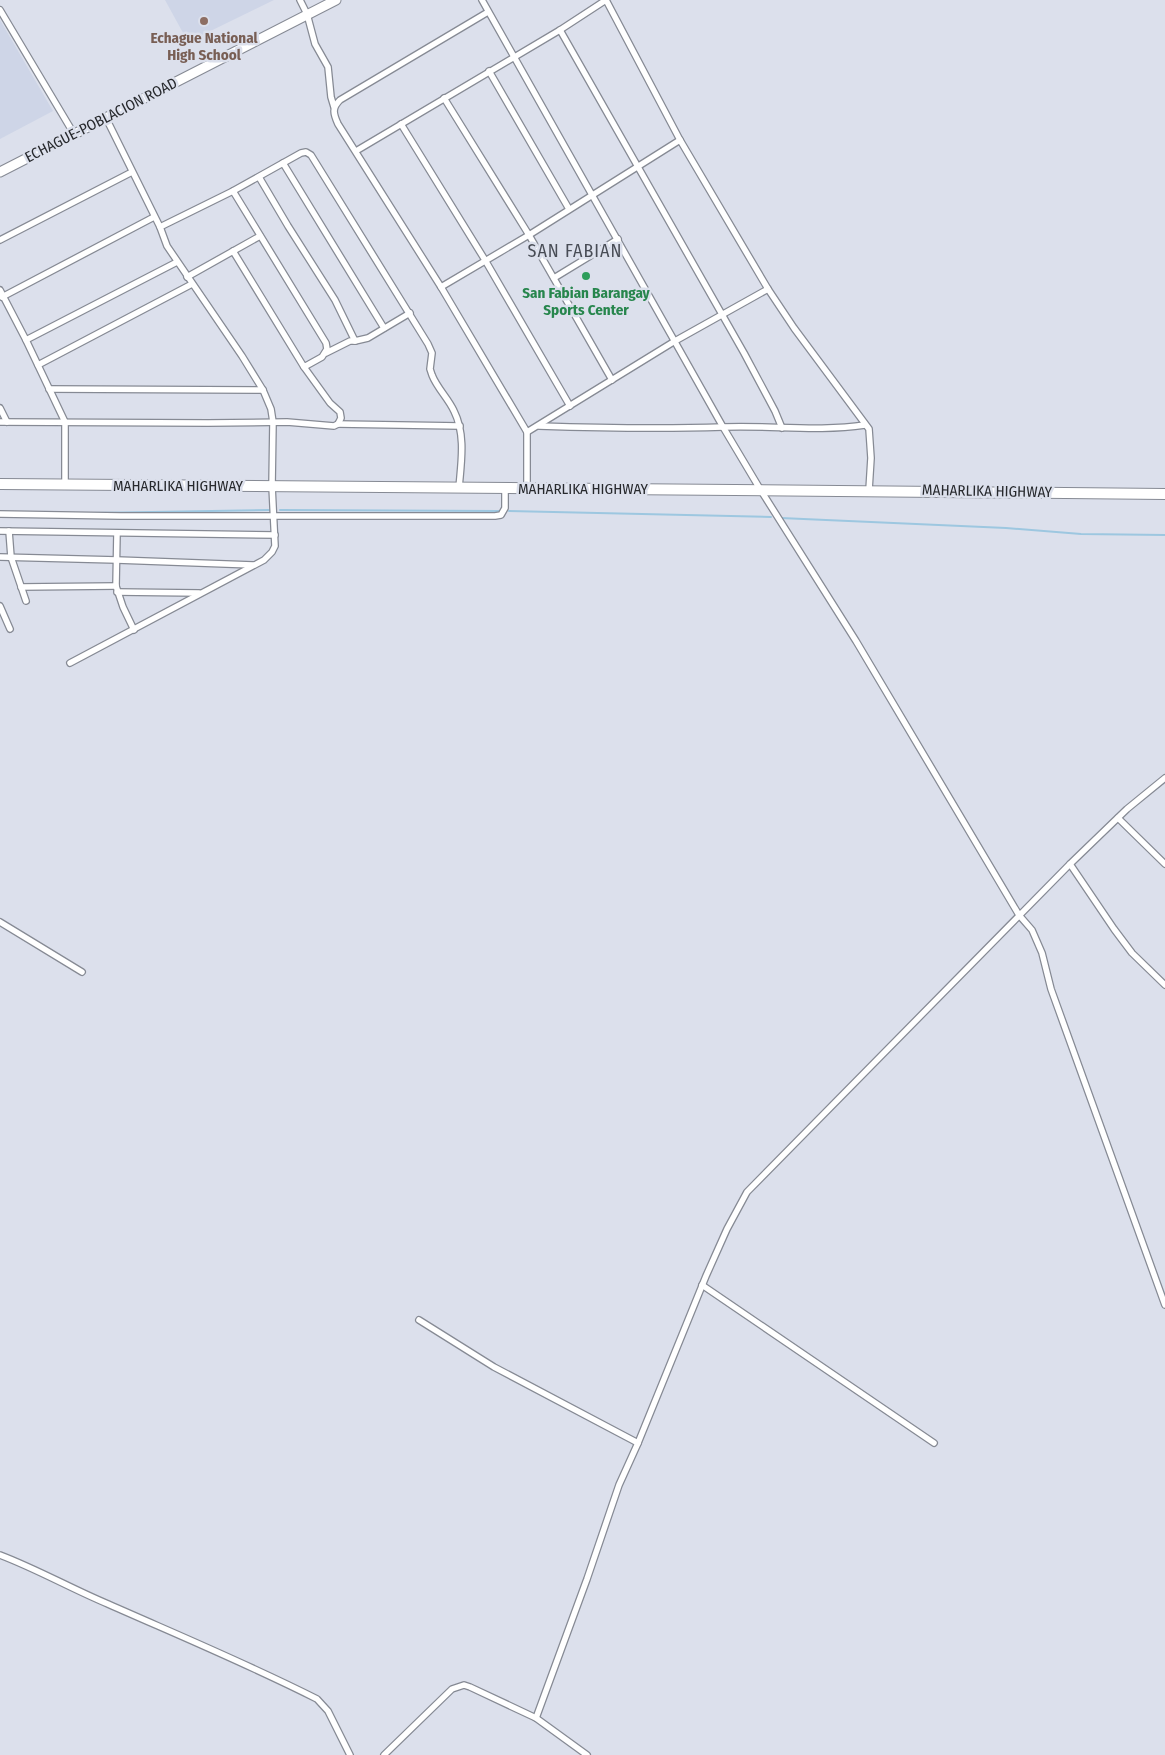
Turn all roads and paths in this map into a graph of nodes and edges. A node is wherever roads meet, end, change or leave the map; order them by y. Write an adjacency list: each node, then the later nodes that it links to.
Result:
1 (300, 0): 7 (street)
2 (336, 0): 7 (main road, ECHAGUE-POBLACION ROAD)
3 (482, 0): 6 (street)
4 (606, 0): 8 (street); 16 (street)
5 (0, 10): 15 (street)
6 (488, 12): 9 (street); 12 (street)
7 (307, 14): 12 (street); 13 (main road, ECHAGUE-POBLACION ROAD)
8 (560, 30): 9 (street); 19 (street)
9 (514, 58): 10 (street); 24 (street)
10 (489, 71): 11 (street); 25 (street)
11 (444, 98): 14 (street); 28 (street)
12 (334, 107): 17 (street)
13 (106, 118): 15 (main road, ECHAGUE-POBLACION ROAD); 21 (street)
14 (401, 124): 17 (street); 33 (street)
15 (74, 134): 20 (main road, ECHAGUE-POBLACION ROAD)
16 (680, 140): 19 (street); 39 (street)
17 (356, 151): 38 (street)
18 (283, 163): 22 (street); 42 (street); 44 (street)
19 (638, 167): 24 (street); 43 (street)
20 (0, 172)
21 (132, 172): 26 (street); 31 (street)
22 (259, 177): 23 (street); 46 (street)
23 (233, 191): 27 (street); 29 (street)
24 (593, 194): 25 (street); 30 (street)
25 (569, 209): 28 (street)
26 (154, 217): 27 (street); 41 (street)
27 (160, 227): 34 (street)
28 (529, 235): 33 (street); 36 (street)
29 (260, 236): 32 (street); 48 (street)
30 (618, 239): 36 (street); 47 (street)
31 (0, 240)
32 (234, 250): 35 (street); 50 (street)
33 (485, 260): 38 (street); 54 (street)
34 (177, 262): 35 (street); 45 (street)
35 (187, 276): 37 (street)
36 (554, 278): 51 (street)
37 (192, 284): 49 (street); 53 (street)
38 (441, 287): 65 (street)
39 (768, 289): 43 (street); 60 (street)
40 (0, 290): 41 (street)
41 (2, 297): 45 (street)
42 (410, 312): 44 (street); 61 (street)
43 (722, 314): 47 (street); 64 (street)
44 (384, 328): 46 (street)
45 (26, 340): 49 (street)
46 (355, 341): 48 (street)
47 (675, 341): 51 (street); 63 (street)
48 (326, 353): 50 (street)
49 (38, 365): 52 (street)
50 (304, 367): 59 (street)
51 (612, 380): 54 (street)
52 (49, 389): 53 (street); 57 (street)
53 (263, 390): 58 (street)
54 (570, 406): 62 (street)
55 (0, 408): 56 (street)
56 (3, 422): 57 (street)
57 (65, 422): 58 (street); 67 (street)
58 (273, 422): 59 (street); 68 (street)
59 (338, 424): 61 (street)
60 (865, 425): 64 (street); 73 (street)
61 (460, 426): 69 (street)
62 (539, 426): 63 (street); 65 (street)
63 (723, 427): 64 (street); 72 (street)
64 (782, 428)
65 (527, 432): 71 (street)
66 (0, 484): 67 (highway, MAHARLIKA HIGHWAY)
67 (65, 485): 68 (highway, MAHARLIKA HIGHWAY)
68 (272, 486): 69 (highway, MAHARLIKA HIGHWAY); 76 (street)
69 (459, 488): 70 (highway, MAHARLIKA HIGHWAY)
70 (505, 488): 71 (highway, MAHARLIKA HIGHWAY); 76 (street)
71 (527, 489): 72 (highway, MAHARLIKA HIGHWAY)
72 (760, 489): 73 (highway, MAHARLIKA HIGHWAY); 97 (street)
73 (869, 490): 74 (highway, MAHARLIKA HIGHWAY)
74 (1165, 494)
75 (0, 514): 76 (street)
76 (275, 516): 80 (street)
77 (0, 531): 78 (street)
78 (9, 532): 79 (street); 82 (street)
79 (117, 533): 80 (street); 83 (street)
80 (275, 535): 84 (street)
81 (0, 557): 82 (street)
82 (11, 557): 83 (street); 85 (street)
83 (116, 560): 84 (street); 86 (street)
84 (253, 565): 87 (street)
85 (21, 587): 86 (street); 88 (street)
86 (117, 589): 87 (street); 91 (street)
87 (201, 593): 91 (street)
88 (26, 601)
89 (0, 606): 90 (street)
90 (10, 630)
91 (134, 630): 92 (street)
92 (70, 663)
93 (1165, 778): 94 (street)
94 (1118, 818): 95 (street); 96 (street)
95 (1070, 864): 97 (street); 100 (street)
96 (1165, 864)
97 (1020, 915): 101 (street); 102 (street)
98 (0, 922): 99 (street)
99 (82, 972)
100 (1165, 985)
101 (702, 1285): 104 (street); 105 (street)
102 (1165, 1306)
103 (419, 1320): 104 (street)
104 (638, 1443): 107 (street)
105 (934, 1443)
106 (0, 1555): 108 (street)
107 (536, 1718): 109 (street); 110 (street)
108 (350, 1755)
109 (384, 1755)
110 (587, 1755)

